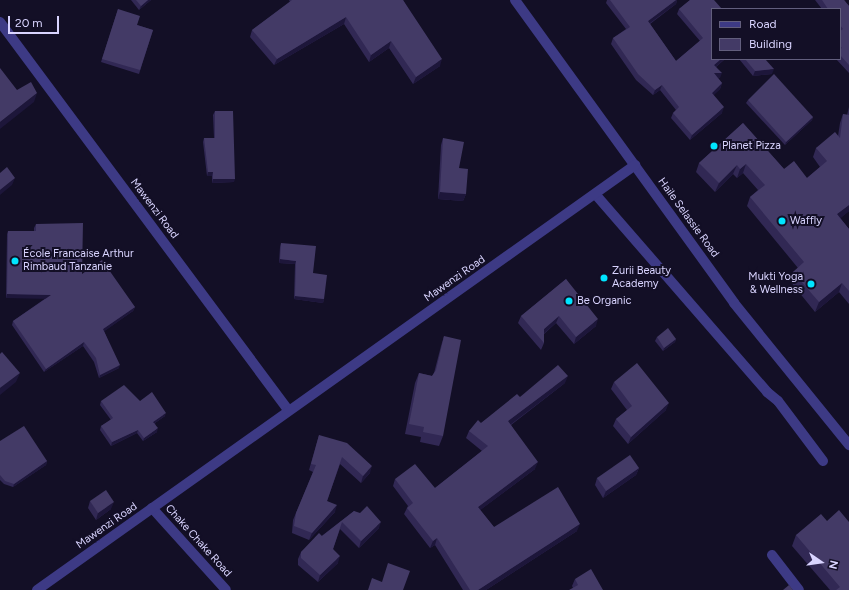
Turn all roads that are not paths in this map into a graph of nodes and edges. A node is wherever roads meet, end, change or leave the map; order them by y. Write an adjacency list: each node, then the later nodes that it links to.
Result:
1 (515, 0): 3 (street, Haile Selassie Road)
2 (0, 22): 5 (street, Mawenzi Road)
3 (635, 165): 4 (street, Mawenzi Road); 6 (street, Haile Selassie Road)
4 (596, 195): 5 (street, Mawenzi Road); 7 (street)
5 (288, 410): 8 (street, Mawenzi Road)
6 (849, 445)
7 (823, 461)
8 (152, 508): 10 (street, Mawenzi Road); 11 (street, Chake Chake Road)
9 (772, 555): 12 (street)
10 (37, 590)
11 (226, 590)
12 (799, 590)

